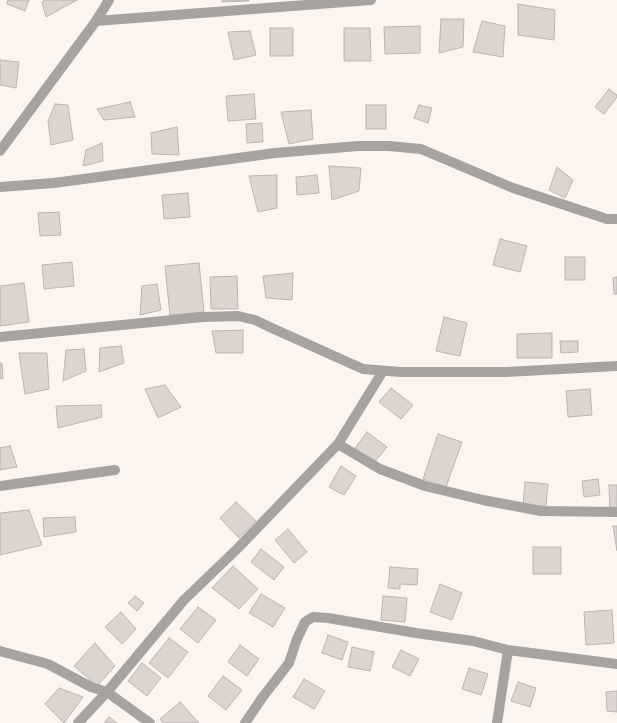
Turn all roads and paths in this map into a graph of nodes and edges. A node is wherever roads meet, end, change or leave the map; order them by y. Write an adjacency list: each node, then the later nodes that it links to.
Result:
1 (109, 0): 3 (street)
2 (371, 0): 3 (street)
3 (96, 21): 4 (street)
4 (0, 151)
5 (0, 187): 6 (street)
6 (617, 219)
7 (0, 337): 9 (street)
8 (617, 366): 9 (street)
9 (383, 371): 10 (street)
10 (338, 444): 13 (street); 17 (street)
11 (115, 470): 12 (street)
12 (0, 486)
13 (617, 512)
14 (508, 650): 16 (street); 20 (street); 21 (street)
15 (0, 651): 17 (street)
16 (617, 664)
17 (107, 692): 18 (street); 19 (street)
18 (78, 723)
19 (150, 723)
20 (245, 723)
21 (497, 723)

